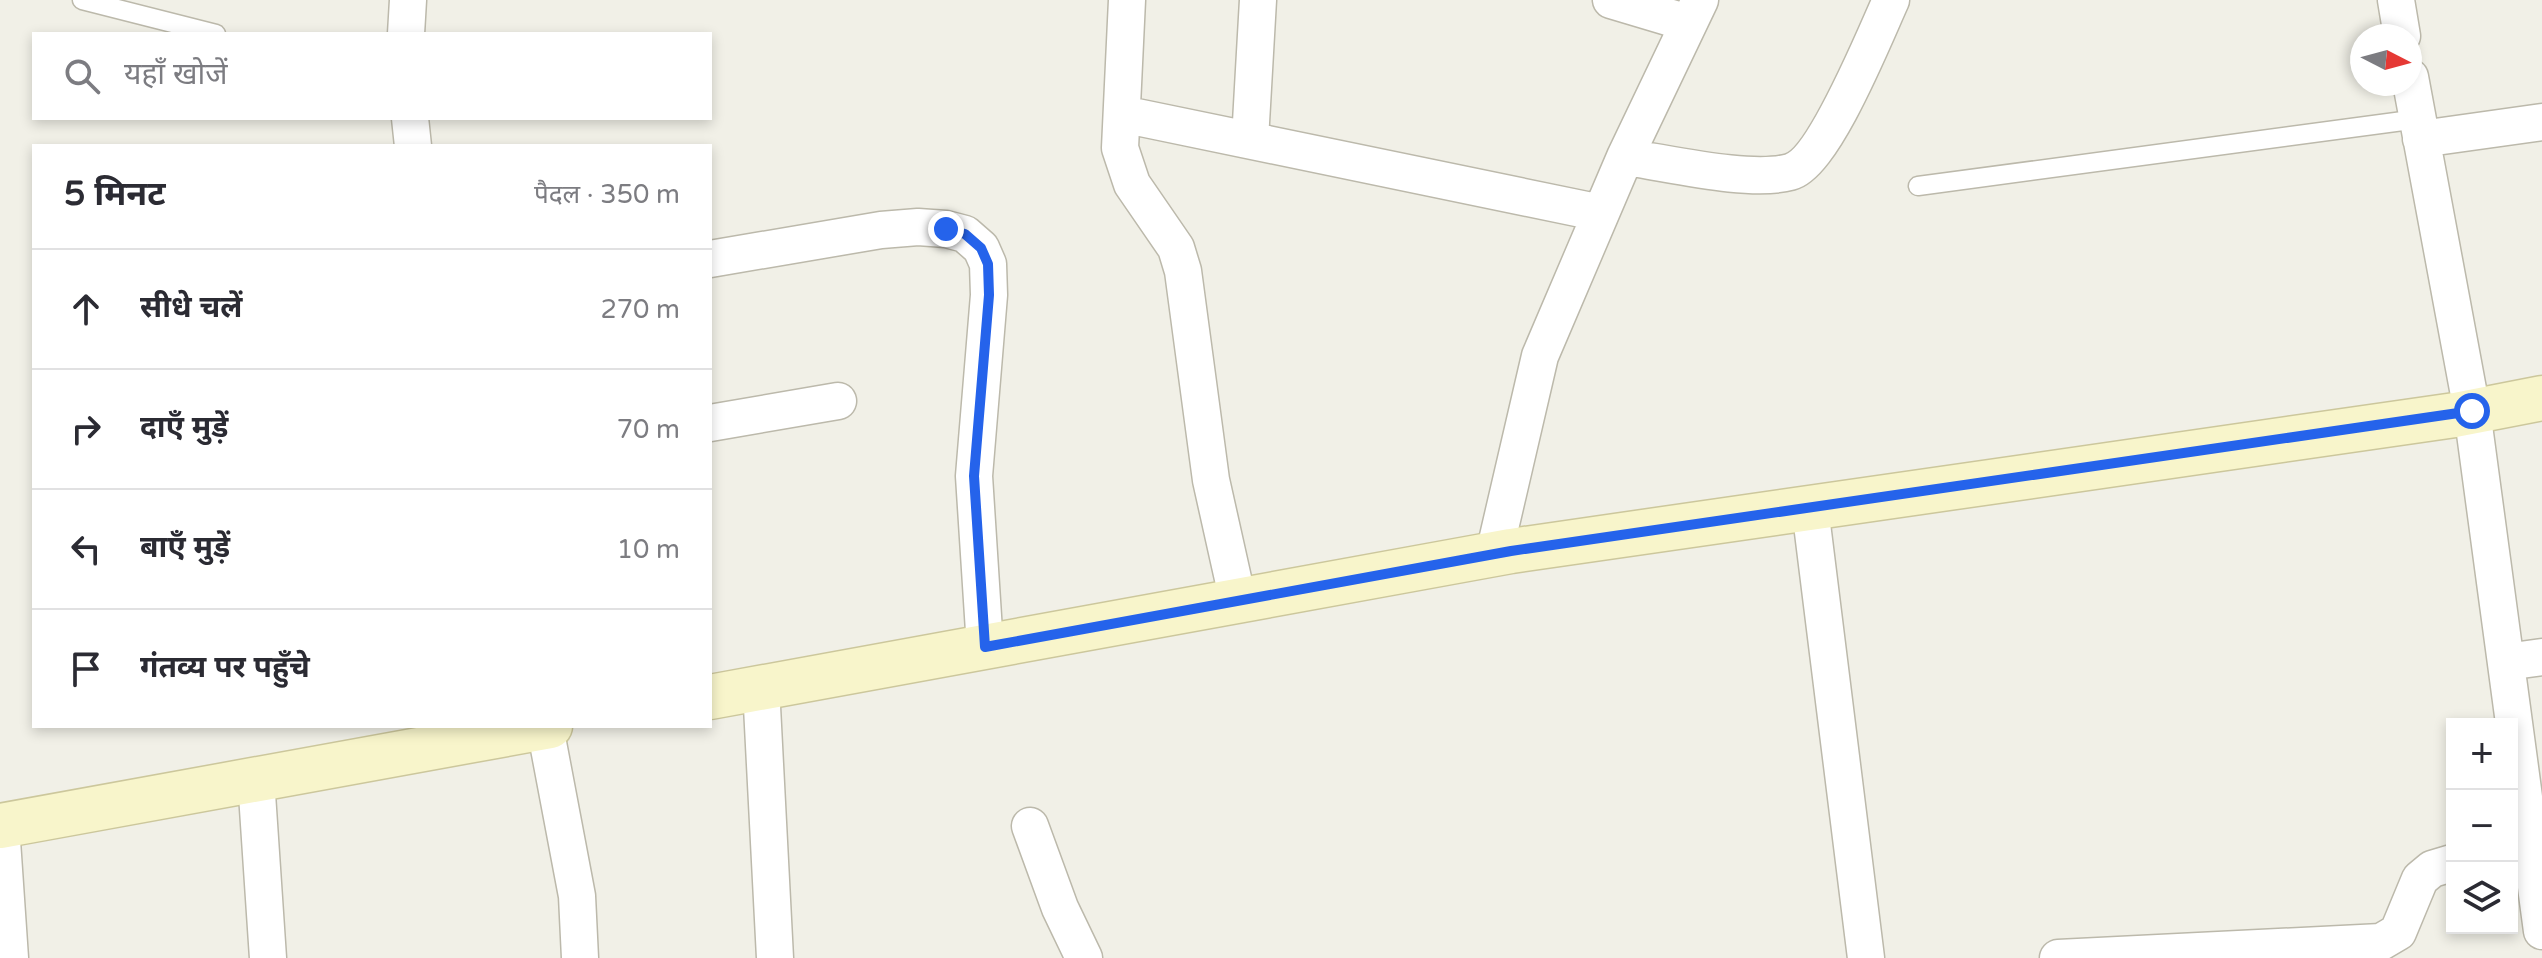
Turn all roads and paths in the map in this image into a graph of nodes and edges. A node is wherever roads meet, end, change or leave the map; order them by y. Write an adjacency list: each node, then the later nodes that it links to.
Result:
1 (82, 0): 10 (lane)
2 (408, 0): 11 (street)
3 (1127, 0): 13 (street)
4 (1258, 0): 17 (street)
5 (1611, 0): 8 (street)
6 (1891, 0): 19 (street)
7 (2396, 0): 9 (street)
8 (1694, 12): 19 (street)
9 (2400, 24)
10 (208, 32)
11 (406, 32)
12 (2414, 96): 16 (street)
13 (1122, 114): 17 (street); 29 (street)
14 (410, 120): 18 (street)
15 (2542, 122): 16 (street)
16 (2420, 129): 20 (lane); 25 (street)
17 (1250, 140): 21 (street)
18 (413, 144)
19 (1625, 157): 21 (street)
20 (1918, 186)
21 (1601, 213): 28 (street)
22 (712, 259): 30 (street)
23 (2542, 398): 25 (main road)
24 (838, 401): 26 (street)
25 (2472, 411): 27 (main road); 32 (street)
26 (712, 423)
27 (1810, 508): 28 (main road); 50 (street)
28 (1494, 554): 29 (main road)
29 (1238, 601): 30 (main road)
30 (985, 647): 33 (main road)
31 (2542, 657): 32 (street)
32 (2506, 662): 41 (street)
33 (761, 687): 34 (main road); 48 (street)
34 (712, 697)
35 (525, 728): 37 (main road)
36 (547, 728): 47 (street)
37 (493, 731): 38 (main road)
38 (256, 779): 39 (main road); 46 (street)
39 (1, 826): 45 (street)
40 (1030, 826): 49 (street)
41 (2529, 853): 43 (street)
42 (2446, 865): 44 (street)
43 (2542, 931)
44 (2072, 957)
45 (10, 958)
46 (268, 958)
47 (580, 958)
48 (775, 958)
49 (1084, 958)
50 (1866, 958)

